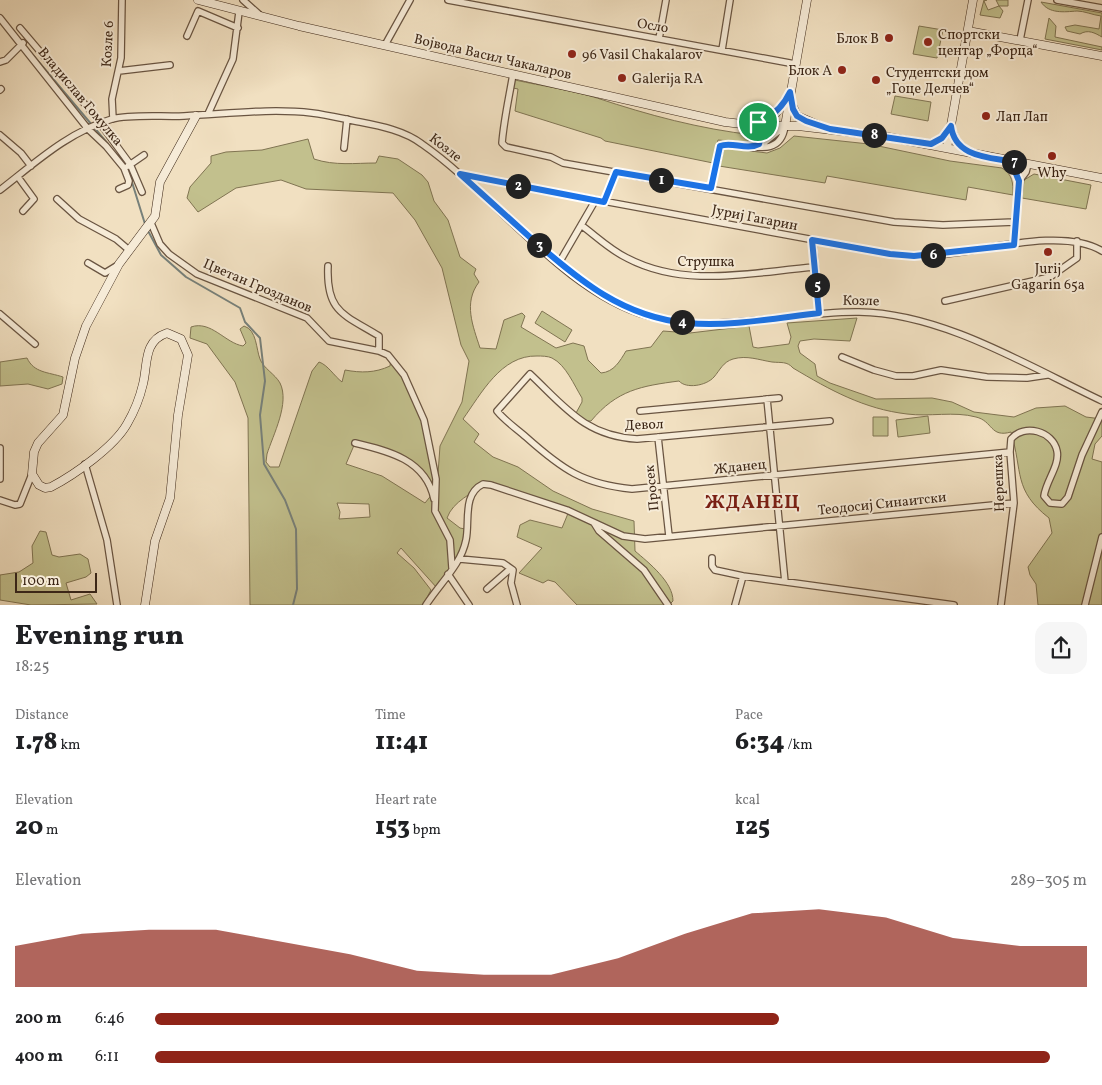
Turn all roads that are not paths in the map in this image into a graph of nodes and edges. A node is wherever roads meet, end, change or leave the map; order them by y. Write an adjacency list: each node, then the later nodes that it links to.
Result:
1 (122, 0): 31 (street, Козле 6)
2 (198, 0): 12 (street, Војвода Васил Чакаларов)
3 (243, 0): 15 (street)
4 (410, 0): 25 (street)
5 (448, 0): 22 (street, Осло)
6 (666, 0): 22 (street)
7 (730, 0): 26 (street)
8 (807, 0): 29 (street)
9 (973, 0): 19 (street)
10 (1028, 0): 23 (street)
11 (1057, 0): 13 (street)
12 (224, 3): 14 (street, Војвода Васил Чакаларов)
13 (1102, 8)
14 (239, 12): 15 (street, Војвода Васил Чакаларов); 18 (street)
15 (262, 17): 25 (street, Војвода Васил Чакаларов)
16 (0, 18): 24 (street, Владислав Гомулка)
17 (20, 28): 21 (street)
18 (238, 28): 20 (street); 36 (street)
19 (968, 31): 23 (street); 43 (street)
20 (188, 36)
21 (28, 38): 24 (street); 33 (street)
22 (659, 39): 26 (street, Осло)
23 (1020, 40): 27 (street)
24 (22, 44): 28 (street); 35 (street, Владислав Гомулка)
25 (385, 45): 32 (street, Војвода Васил Чакаларов)
26 (722, 50): 29 (street, Осло)
27 (1102, 56)
28 (0, 62)
29 (795, 64): 34 (street)
30 (170, 65): 31 (street)
31 (119, 70): 38 (street, Козле 6)
32 (513, 74): 41 (street, Војвода Васил Чакаларов); 58 (street, Јуриј Гагарин)
33 (69, 87): 35 (street); 40 (street)
34 (790, 92): 41 (street); 42 (street); 45 (street)
35 (62, 93): 44 (street, Владислав Гомулка)
36 (208, 114): 37 (street, Козле); 39 (street, Козле)
37 (196, 116): 38 (street, Козле); 74 (street)
38 (113, 119): 40 (street, Козле)
39 (347, 119): 49 (street); 59 (street, Козле)
40 (100, 124): 44 (street, Козле); 54 (street)
41 (750, 125): 42 (street, Војвода Васил Чакаларов); 48 (street)
42 (785, 126): 45 (street, Војвода Васил Чакаларов); 48 (street)
43 (951, 126): 47 (street); 50 (street); 51 (street)
44 (88, 128): 56 (street, Козле); 57 (street, Владислав Гомулка)
45 (830, 129): 47 (street)
46 (0, 135): 56 (street)
47 (925, 144): 50 (street)
48 (755, 147): 65 (street, Јуриј Гагарин)
49 (344, 148)
50 (947, 148): 51 (street)
51 (968, 153): 53 (street)
52 (144, 155): 54 (street)
53 (1014, 162): 55 (street); 63 (street)
54 (130, 164): 57 (street); 68 (street)
55 (1028, 164): 61 (street); 63 (street)
56 (31, 166): 60 (street, Козле)
57 (124, 168): 66 (street)
58 (616, 172): 65 (street, Јуриј Гагарин); 71 (street)
59 (460, 174): 70 (street, Јуриј Гагарин); 82 (street, Козле)
60 (18, 177): 64 (street, Козле); 72 (street)
61 (1102, 178)
62 (0, 181): 64 (street)
63 (1019, 181): 73 (street)
64 (8, 184): 67 (street, Козле)
65 (711, 188): 73 (street, Јуриј Гагарин)
66 (119, 189)
67 (0, 190)
68 (142, 192)
69 (57, 199): 79 (street)
70 (594, 201): 71 (street, Јуриј Гагарин); 75 (street)
71 (604, 202): 76 (street, Јуриј Гагарин)
72 (23, 211)
73 (1014, 222): 78 (street)
74 (151, 223): 79 (street); 90 (street, Цветан Грозданов)
75 (581, 224): 82 (street); 85 (street, Струшка)
76 (812, 240): 78 (street, Јуриј Гагарин); 85 (street)
77 (1077, 241): 78 (street, Јуриј Гагарин); 80 (street); 86 (street)
78 (1014, 245)
79 (129, 250): 83 (street)
80 (1102, 251)
81 (88, 263): 83 (street)
82 (559, 263): 87 (street, Козле)
83 (119, 264): 106 (street)
84 (328, 266): 90 (street, Цветан Грозданов)
85 (815, 266): 87 (street)
86 (945, 301)
87 (819, 313): 92 (street, Козле)
88 (0, 314): 89 (street)
89 (35, 344)
90 (379, 351): 111 (street)
91 (842, 357): 92 (street)
92 (1047, 375): 95 (street, Козле)
93 (779, 398): 94 (street, Девол)
94 (767, 399): 97 (street, Девол); 100 (street)
95 (1102, 402)
96 (497, 411): 101 (street, Девол); 109 (street, Жданец)
97 (640, 412)
98 (1102, 412): 104 (street, Нерешка)
99 (830, 420): 100 (street, Девол)
100 (769, 426): 101 (street, Девол); 107 (street)
101 (658, 437): 109 (street, Просек)
102 (355, 443): 111 (street)
103 (0, 448): 108 (street)
104 (1010, 452): 107 (street, Жданец); 112 (street, Нерешка)
105 (85, 464): 106 (street); 125 (street); 126 (street)
106 (32, 474): 110 (street)
107 (774, 475): 109 (street, Жданец); 114 (street)
108 (0, 479)
109 (663, 486): 115 (street, Просек)
110 (0, 500)
111 (435, 501): 119 (street)
112 (1014, 502): 114 (street, Теодосиј Синаитски); 133 (street, Нерешка)
113 (594, 523): 115 (street, Теодосиј Синаитски); 118 (street, Теодосиј Синаитски); 130 (street)
114 (779, 526): 115 (street, Теодосиј Синаитски); 123 (street)
115 (669, 536)
116 (1102, 537): 134 (street)
117 (712, 558): 122 (street)
118 (460, 559): 119 (street, Теодосиј Синаитски); 120 (street)
119 (452, 568): 121 (street, Теодосиј Синаитски)
120 (510, 568): 124 (street); 129 (street)
121 (448, 574): 127 (street, Теодосиј Синаитски); 128 (street)
122 (743, 576): 123 (street); 131 (street)
123 (785, 582): 132 (street)
124 (487, 590)
125 (117, 605)
126 (145, 605)
127 (426, 605)
128 (468, 605)
129 (517, 605)
130 (668, 605)
131 (735, 605)
132 (954, 605)
133 (1001, 605)
134 (1085, 605)

